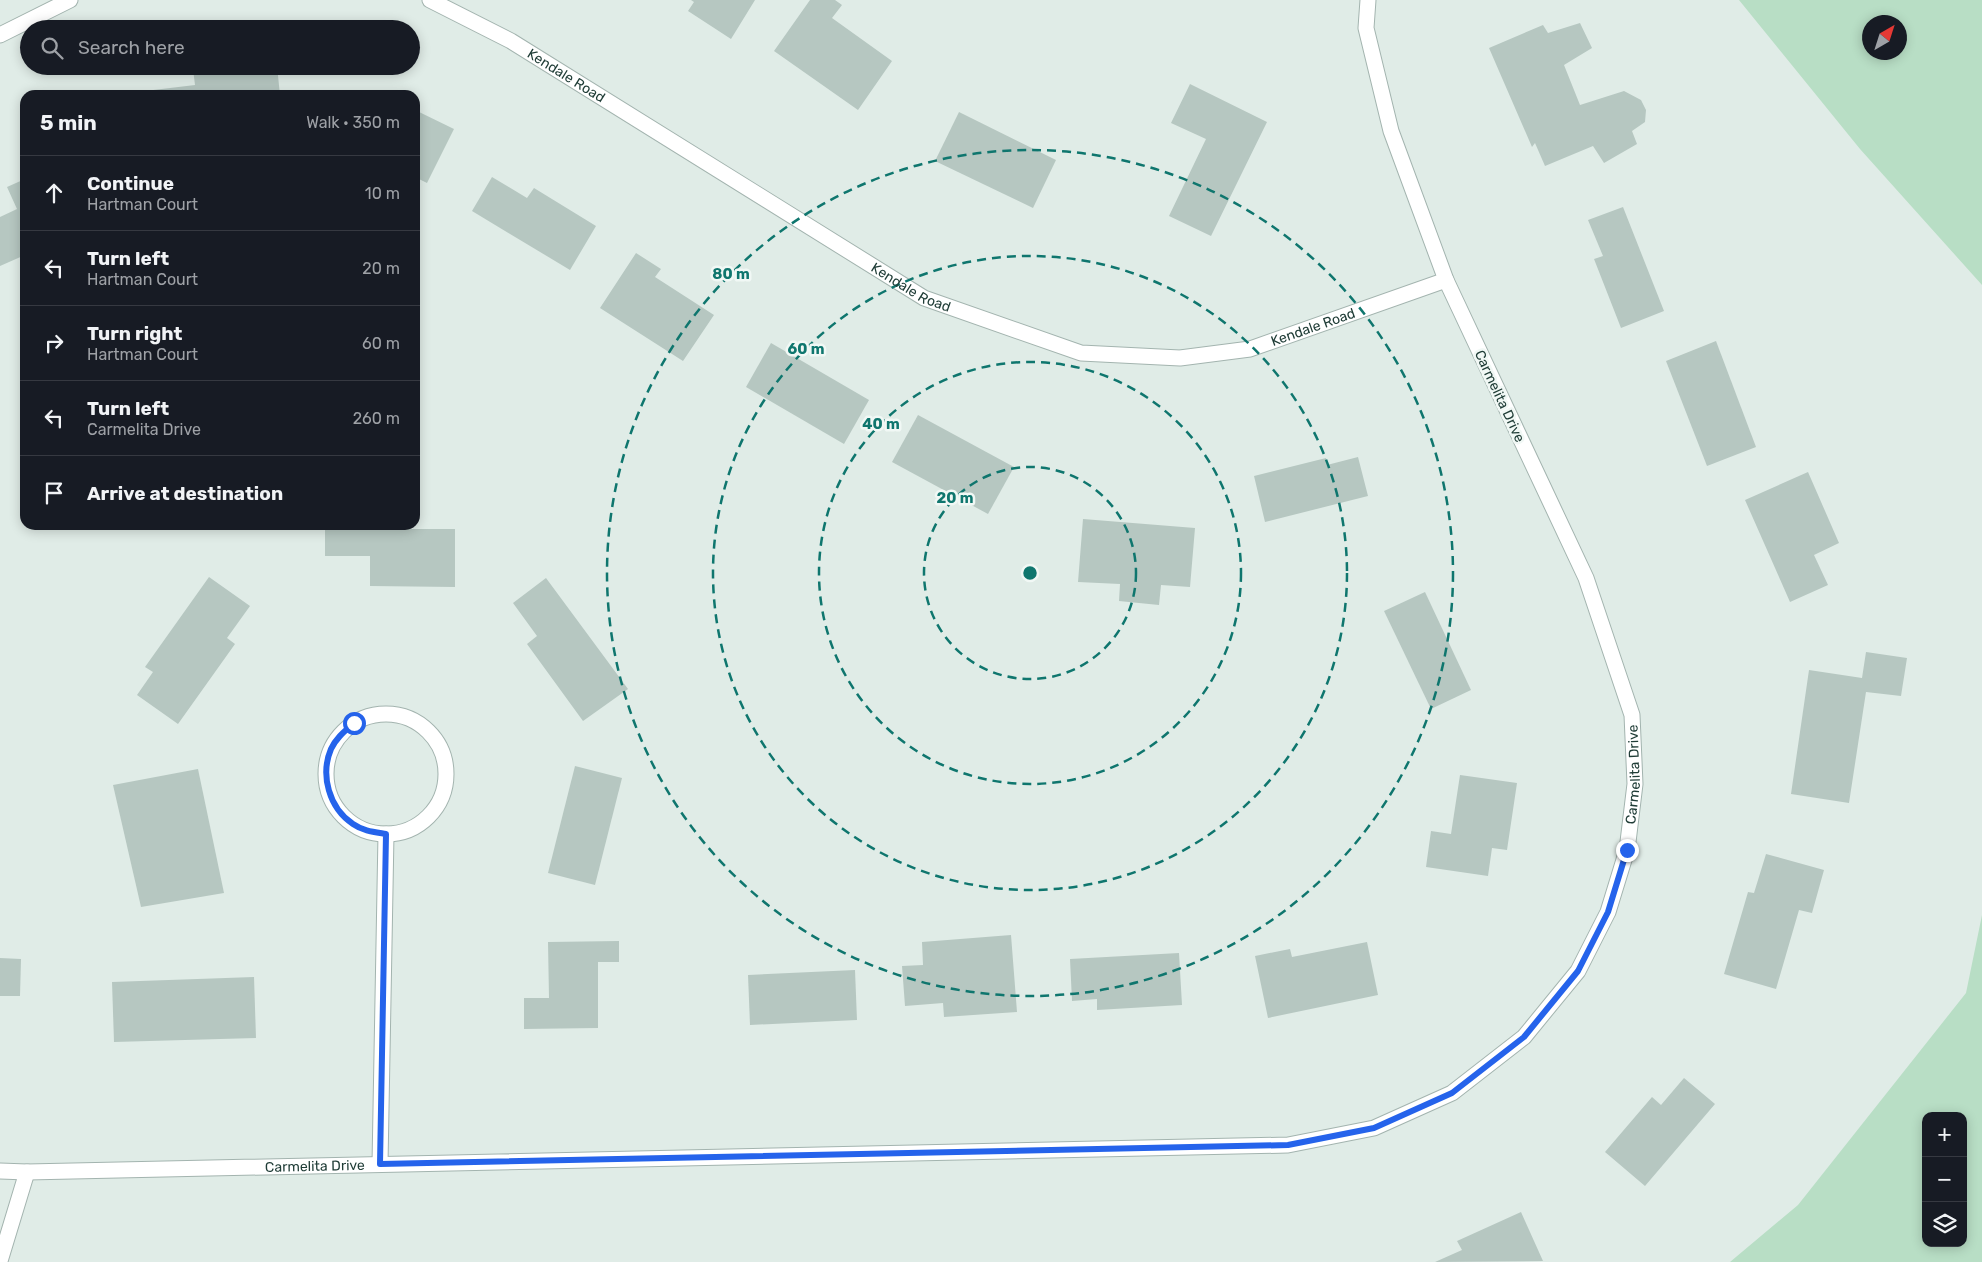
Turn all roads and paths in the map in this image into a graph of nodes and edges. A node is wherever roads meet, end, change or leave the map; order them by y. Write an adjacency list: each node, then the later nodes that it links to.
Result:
1 (70, 0): 4 (street)
2 (430, 0): 7 (street, Kendale Road)
3 (1368, 0): 7 (street, Carmelita Drive)
4 (30, 20)
5 (20, 25): 6 (street)
6 (0, 35)
7 (1446, 280): 9 (street, Carmelita Drive)
8 (386, 834): 8 (street); 9 (street)
9 (380, 1164): 11 (street, Carmelita Drive)
10 (0, 1171): 11 (street, Carmelita Drive)
11 (27, 1172): 12 (street)
12 (0, 1261)

